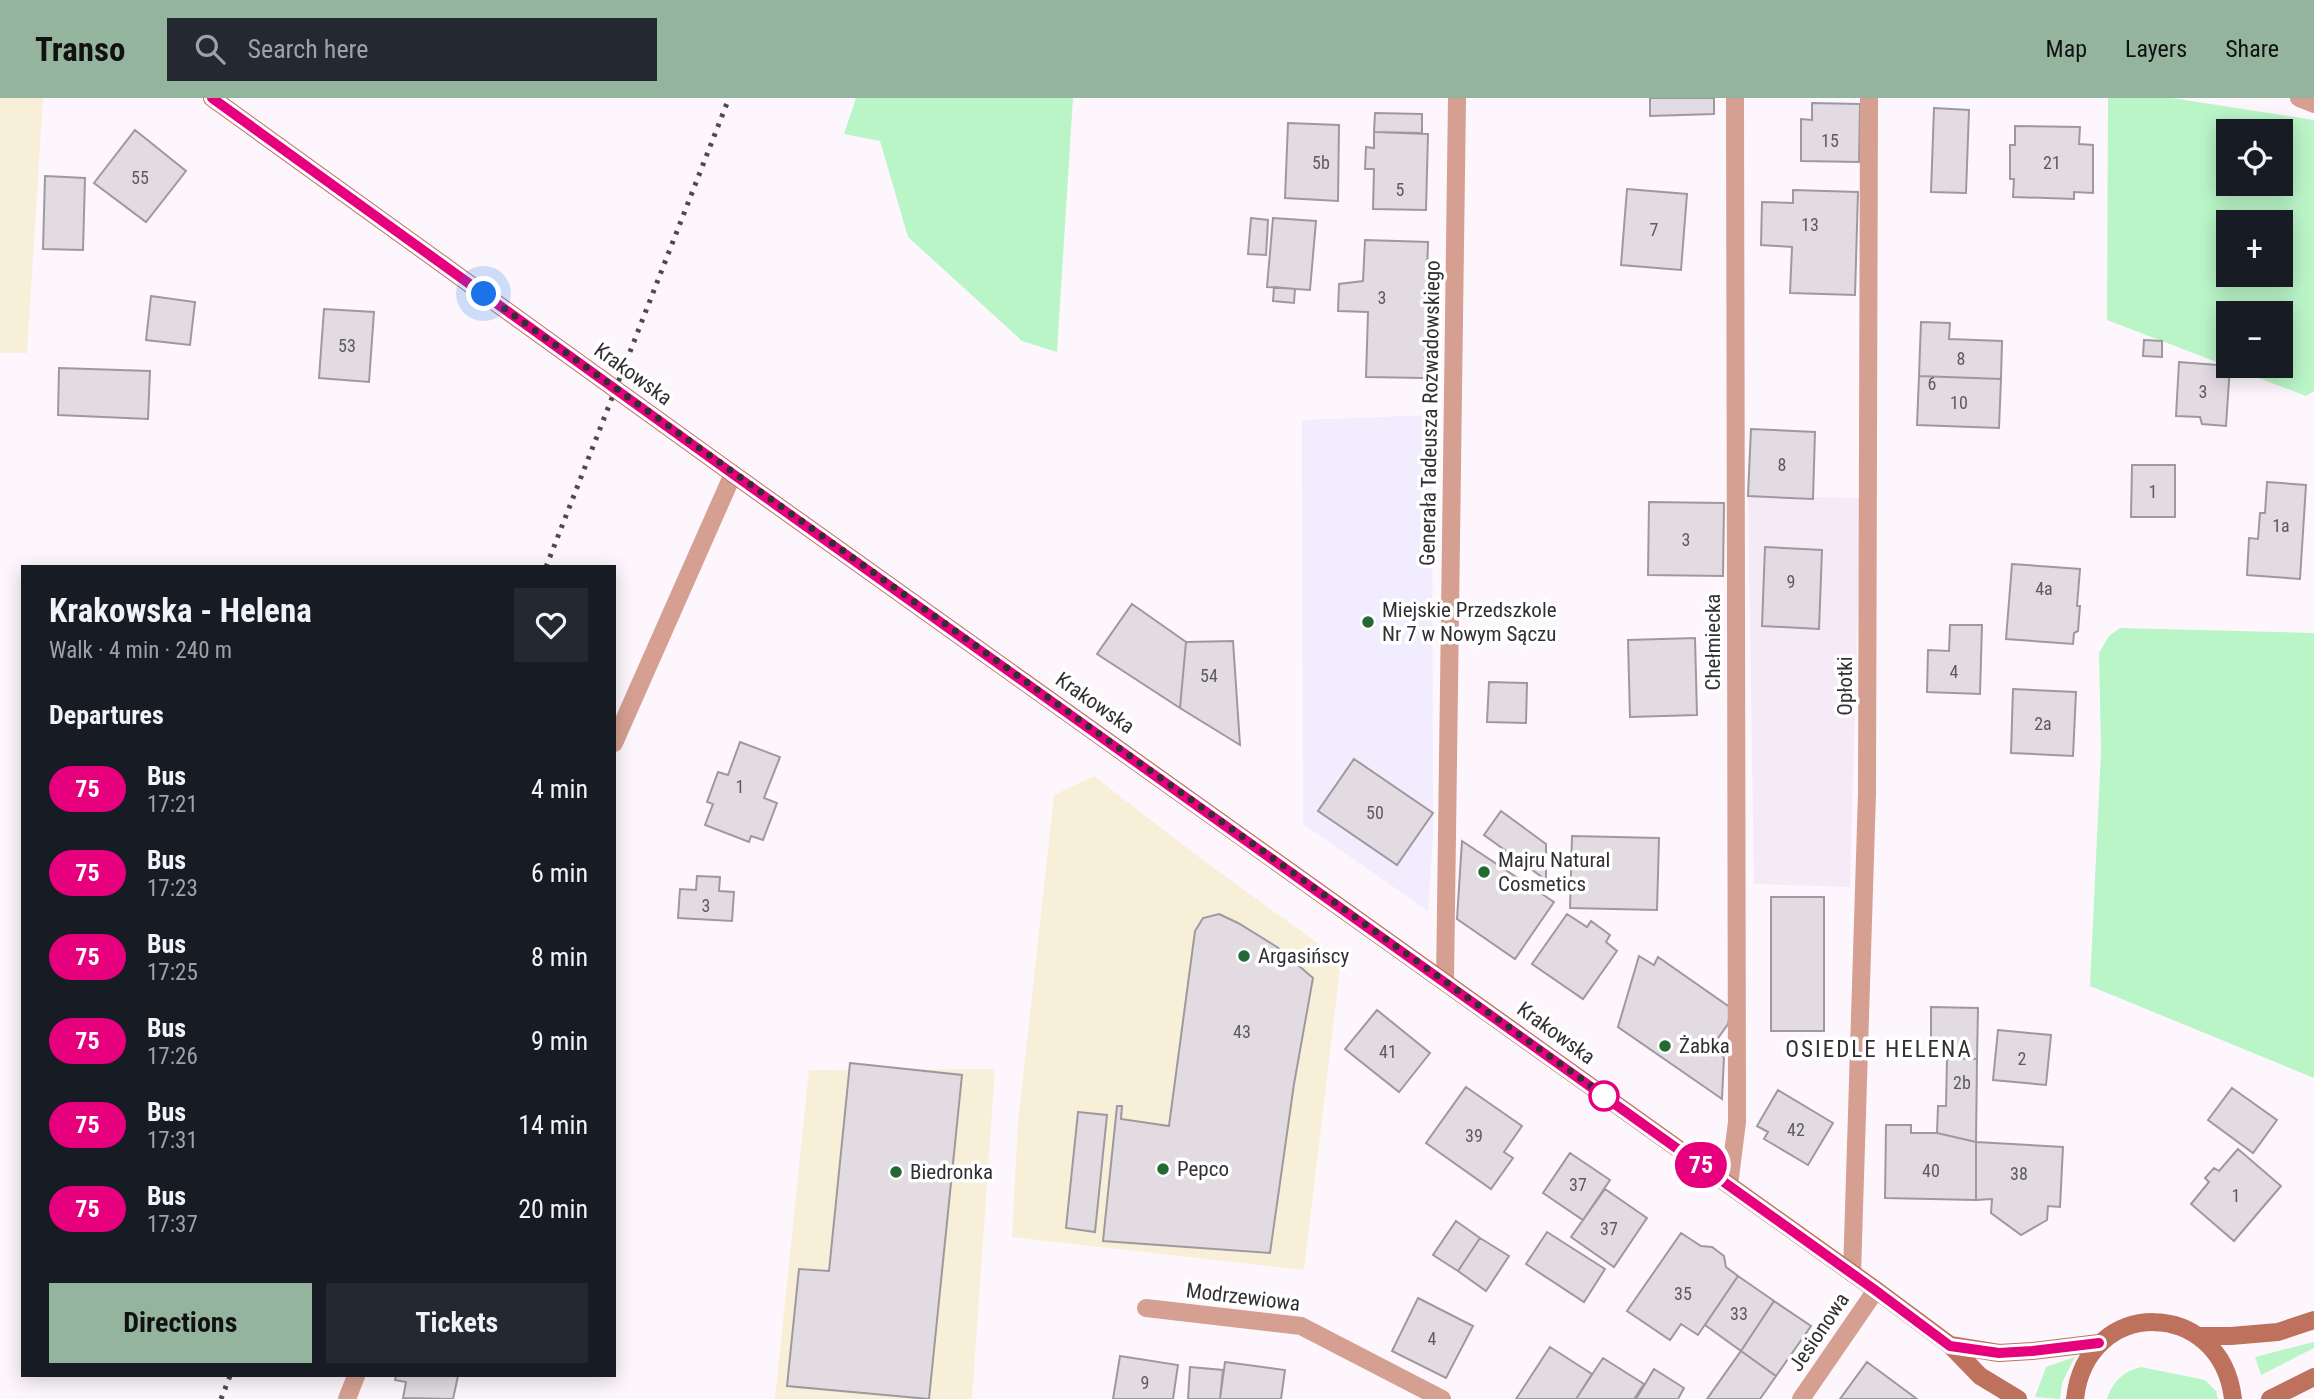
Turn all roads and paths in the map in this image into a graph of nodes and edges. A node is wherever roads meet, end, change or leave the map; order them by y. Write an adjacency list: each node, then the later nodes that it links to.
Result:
1 (212, 98): 7 (main road, Krakowska)
2 (1457, 98): 9 (street, Generała Tadeusza Rozwadowskiego)
3 (1735, 98): 10 (street, Chełmiecka)
4 (1868, 98): 11 (street, Opłotki)
5 (2299, 98): 6 (street)
6 (2314, 104)
7 (733, 474): 8 (street); 9 (main road, Krakowska)
8 (616, 738)
9 (1445, 982): 10 (main road, Krakowska)
10 (1728, 1185): 11 (main road, Krakowska)
11 (1852, 1273): 12 (main road, Krakowska)
12 (1875, 1290): 17 (main road, Krakowska); 22 (street, Jesionowa)
13 (1146, 1308): 21 (street, Modrzewiowa)
14 (2314, 1320): 15 (main road)
15 (2199, 1336): 16 (main road); 25 (main road)
16 (2099, 1343): 17 (main road, Krakowska); 24 (main road)
17 (1950, 1346): 23 (main road, Krakowska)
18 (356, 1377): 20 (street)
19 (2314, 1377): 26 (main road)
20 (347, 1399)
21 (1442, 1399)
22 (1801, 1399)
23 (2018, 1399)
24 (2075, 1399)
25 (2232, 1399)
26 (2270, 1399)

